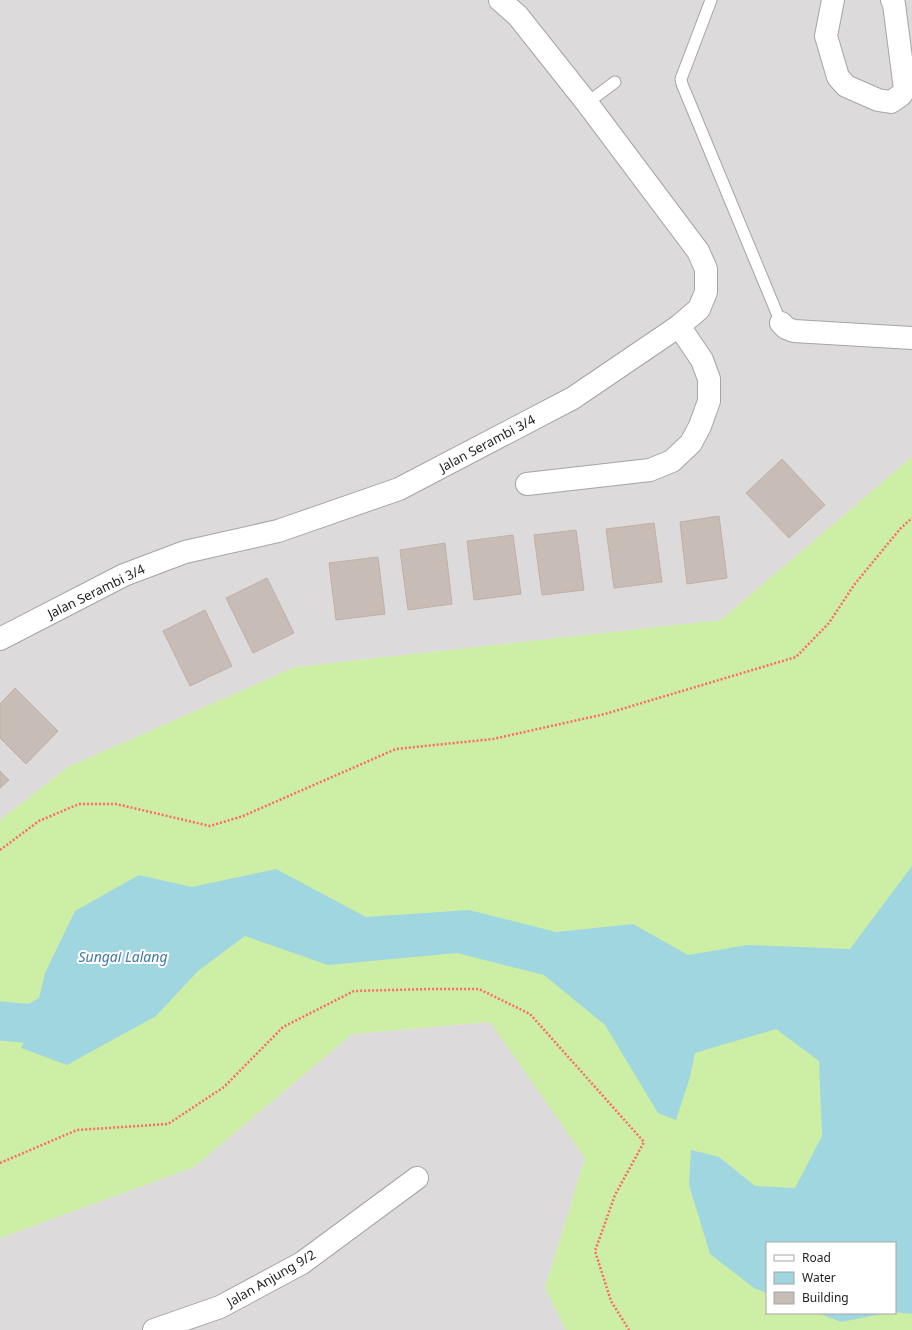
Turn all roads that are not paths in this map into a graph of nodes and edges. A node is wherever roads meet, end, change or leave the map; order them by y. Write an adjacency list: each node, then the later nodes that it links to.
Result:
1 (500, 0): 7 (street, Jalan Serambi 3/4)
2 (833, 0): 6 (street)
3 (709, 1): 8 (lane)
4 (895, 1): 6 (street)
5 (615, 82): 7 (lane)
6 (907, 99)
7 (587, 103): 9 (street, Jalan Serambi 3/4)
8 (781, 323): 10 (street)
9 (680, 326): 11 (street); 12 (street, Jalan Serambi 3/4)
10 (912, 338)
11 (527, 484)
12 (0, 639)
13 (417, 1178): 14 (street, Jalan Anjung 9/2)
14 (154, 1330)

